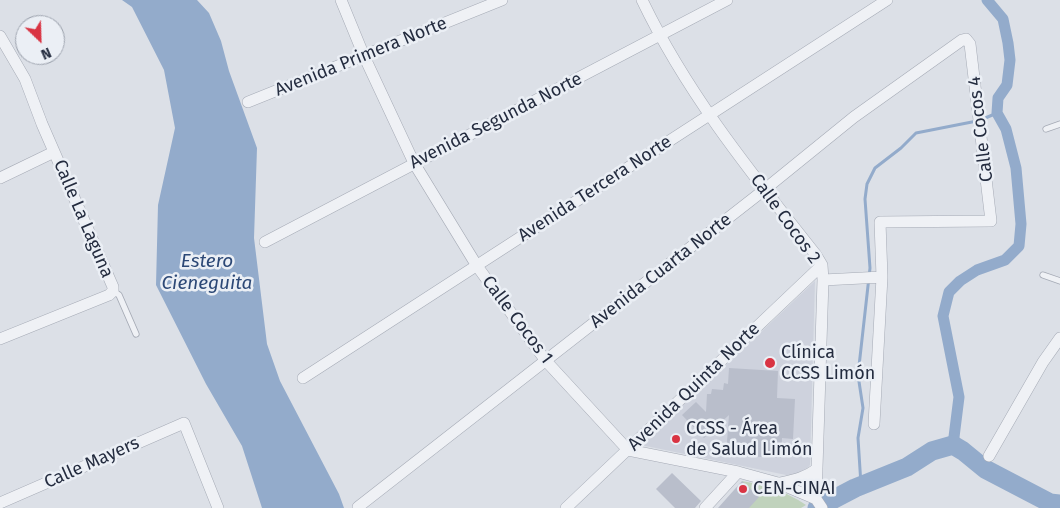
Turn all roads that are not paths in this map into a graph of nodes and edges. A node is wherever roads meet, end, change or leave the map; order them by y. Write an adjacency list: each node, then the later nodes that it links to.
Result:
1 (341, 0): 9 (street, Calle Cocos 1)
2 (502, 0): 9 (street, Avenida Primera Norte)
3 (642, 0): 7 (street, Calle Cocos 2)
4 (727, 0): 7 (street, Avenida Segunda Norte)
5 (887, 0): 11 (street, Avenida Tercera Norte)
6 (0, 36): 14 (street, Calle La Laguna)
7 (659, 36): 11 (street, Calle Cocos 2); 15 (street, Avenida Segunda Norte)
8 (966, 39): 17 (street, Avenida Cuarta Norte); 22 (street, Calle Cocos 4)
9 (364, 56): 10 (street, Avenida Primera Norte); 15 (street, Calle Cocos 1)
10 (248, 102)
11 (708, 115): 17 (street, Calle Cocos 2); 20 (street, Avenida Tercera Norte)
12 (1060, 124): 13 (lane)
13 (1046, 129)
14 (54, 152): 16 (street); 25 (street, Calle La Laguna)
15 (414, 163): 18 (street, Avenida Segunda Norte); 20 (street, Calle Cocos 1)
16 (0, 178)
17 (764, 190): 19 (street, Calle Cocos 2); 29 (street, Avenida Cuarta Norte)
18 (265, 242)
19 (822, 265): 23 (street, Calle Cocos 2); 32 (street, Avenida Quinta Norte)
20 (477, 266): 29 (street, Calle Cocos 1); 30 (street, Avenida Tercera Norte)
21 (1043, 275): 24 (lane)
22 (882, 277): 23 (street); 31 (street)
23 (823, 280): 34 (street, Calle Cocos 2)
24 (1060, 281)
25 (113, 291): 26 (lane); 28 (street, Calle La Laguna)
26 (136, 334)
27 (1060, 338): 33 (street)
28 (0, 339)
29 (546, 361): 32 (street, Calle Cocos 1); 39 (street, Avenida Cuarta Norte)
30 (303, 378)
31 (874, 424)
32 (628, 450): 35 (street); 41 (street, Avenida Quinta Norte)
33 (989, 456)
34 (817, 469): 36 (street); 38 (street, Calle Cocos 2)
35 (738, 472): 36 (street); 42 (street)
36 (778, 483): 38 (street)
37 (0, 503): 40 (street, Calle Mayers)
38 (819, 503)
39 (358, 507)
40 (218, 508)
41 (566, 508)
42 (705, 508)

